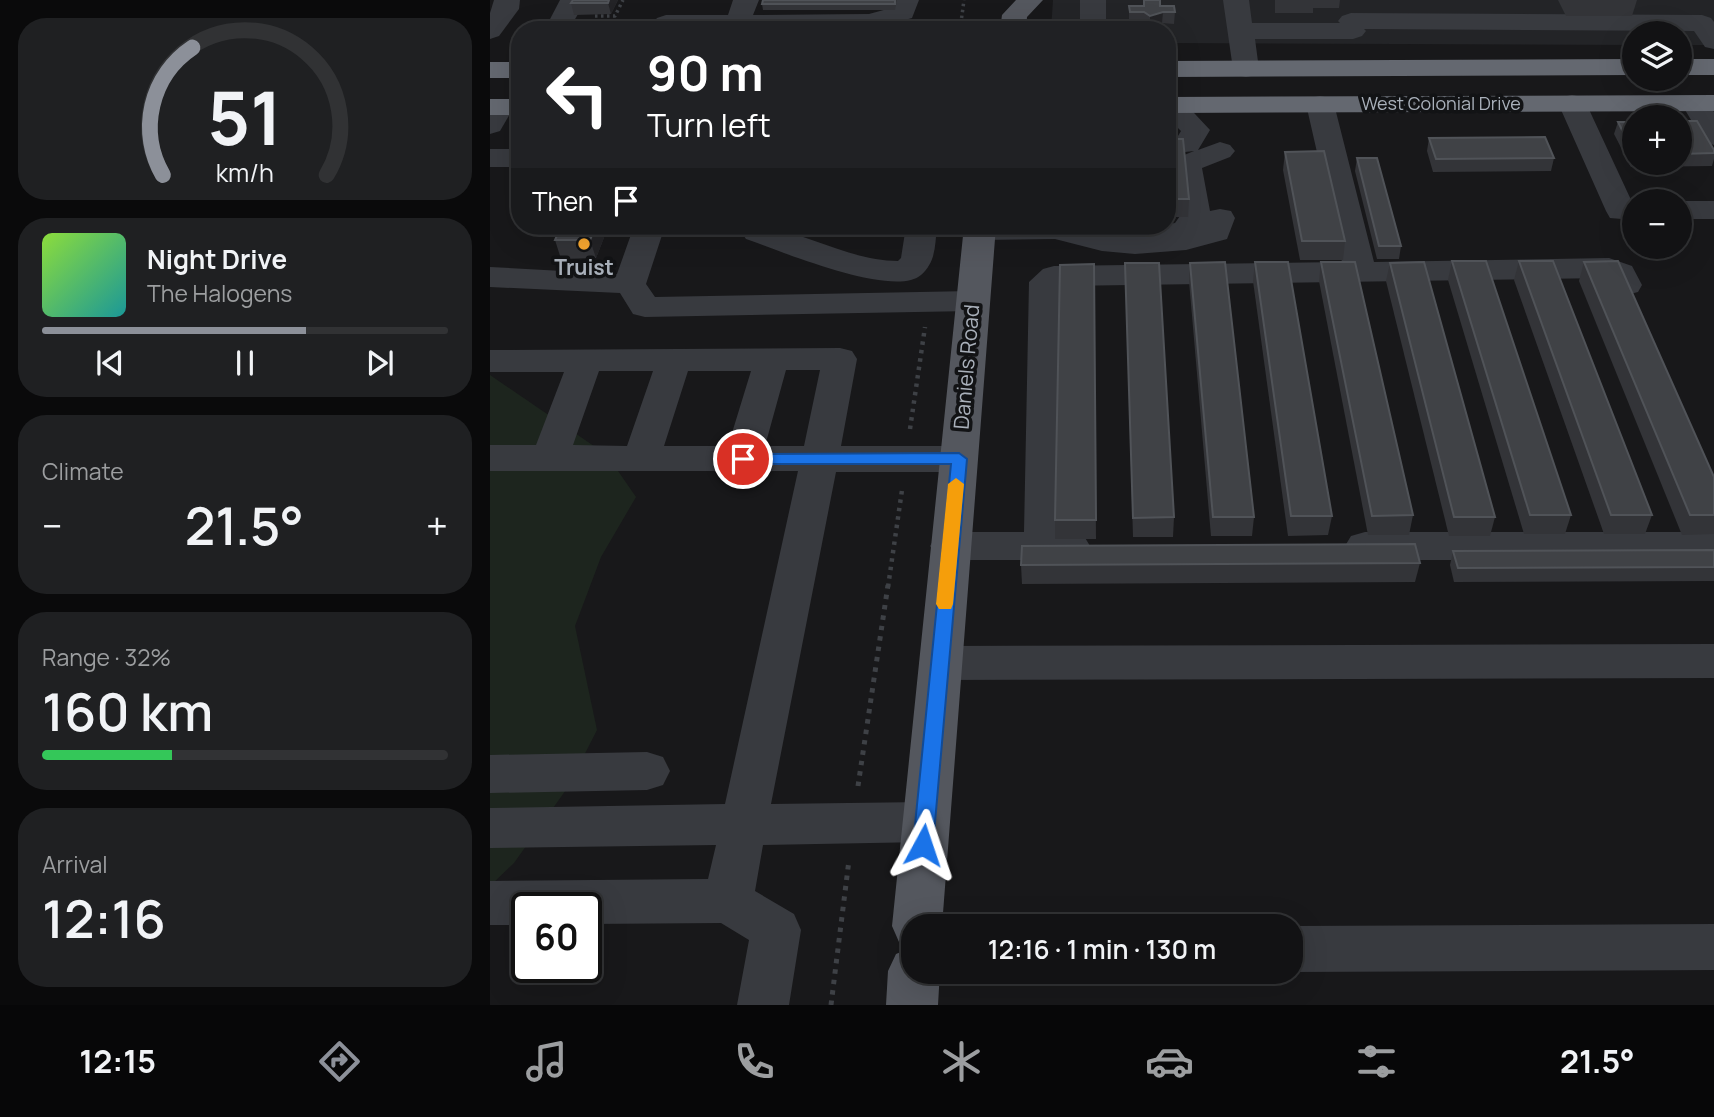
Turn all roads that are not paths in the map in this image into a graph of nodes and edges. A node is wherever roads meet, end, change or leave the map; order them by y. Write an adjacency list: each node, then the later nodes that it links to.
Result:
1 (906, 0): 13 (lane)
2 (1093, 0): 14 (lane)
3 (1236, 0): 18 (lane)
4 (1529, 0): 16 (lane)
5 (1636, 0): 15 (lane)
6 (1688, 0): 19 (lane)
7 (495, 11): 8 (lane)
8 (552, 15)
9 (1350, 17): 16 (lane); 18 (lane); 24 (lane)
10 (739, 18): 11 (lane); 12 (lane)
11 (651, 19)
12 (837, 21)
13 (874, 21)
14 (1093, 21)
15 (1648, 21)
16 (1541, 24): 17 (lane); 25 (lane)
17 (1622, 28)
18 (1241, 31): 23 (lane)
19 (1708, 32)
20 (1622, 67): 25 (highway, West Colonial Drive)
21 (1692, 67): 22 (highway)
22 (1714, 67)
23 (1246, 68): 24 (highway, West Colonial Drive); 26 (highway, West Colonial Drive)
24 (1364, 68): 25 (highway, West Colonial Drive)
25 (1560, 68)
26 (1176, 69)
27 (490, 70): 28 (highway)
28 (511, 70)
29 (1320, 104): 32 (highway, West Colonial Drive); 35 (highway, West Colonial Drive); 49 (lane)
30 (1176, 108): 35 (highway, West Colonial Drive)
31 (1176, 111): 36 (lane)
32 (1577, 115): 33 (highway, West Colonial Drive); 34 (lane); 40 (lane)
33 (1708, 117)
34 (1622, 125)
35 (1219, 126): 43 (lane)
36 (1176, 145)
37 (490, 158): 38 (lane)
38 (511, 158)
39 (1714, 210): 41 (lane)
40 (1622, 211)
41 (1692, 211)
42 (1220, 218): 48 (lane)
43 (1176, 233)
44 (646, 235): 51 (lane)
45 (766, 235): 52 (lane)
46 (920, 235): 52 (lane)
47 (978, 235): 53 (main road, Daniels Road)
48 (1079, 235)
49 (1360, 272): 54 (lane); 69 (lane)
50 (490, 277): 51 (lane)
51 (630, 284): 52 (lane)
52 (913, 291): 53 (lane)
53 (972, 301): 64 (main road, Daniels Road)
54 (1637, 311)
55 (772, 359): 57 (lane); 62 (lane); 63 (lane)
56 (586, 360): 57 (lane); 58 (lane); 60 (lane)
57 (674, 360): 61 (lane)
58 (493, 367)
59 (490, 458): 60 (lane)
60 (549, 459): 61 (lane)
61 (641, 459): 62 (lane)
62 (743, 459): 63 (lane)
63 (820, 459): 64 (lane); 76 (lane)
64 (959, 459): 68 (main road, Daniels Road)
65 (1100, 546): 69 (lane)
66 (1323, 546): 67 (lane)
67 (1714, 546)
68 (950, 547): 69 (lane); 71 (main road, Daniels Road)
69 (1044, 547)
70 (1714, 661): 71 (lane)
71 (940, 663): 75 (main road, Daniels Road)
72 (647, 771): 73 (lane)
73 (592, 772): 74 (lane); 77 (lane)
74 (490, 774)
75 (925, 822): 76 (lane); 81 (main road, Daniels Road)
76 (743, 825): 77 (lane); 79 (lane)
77 (578, 827): 78 (lane)
78 (490, 828)
79 (728, 901): 80 (lane); 85 (lane)
80 (490, 904)
81 (918, 914)
82 (1714, 947): 83 (lane)
83 (1303, 949)
84 (913, 984): 86 (main road)
85 (763, 1005)
86 (912, 1005)

